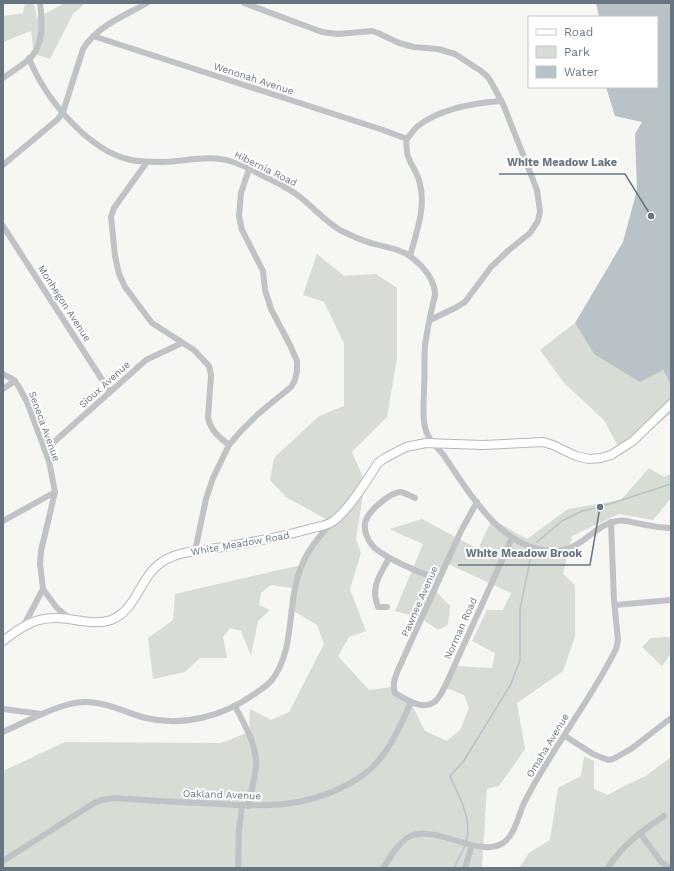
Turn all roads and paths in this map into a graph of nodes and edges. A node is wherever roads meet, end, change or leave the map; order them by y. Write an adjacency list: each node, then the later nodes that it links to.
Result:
1 (40, 3): 5 (street)
2 (147, 3): 4 (street)
3 (244, 3): 7 (street)
4 (94, 36): 8 (street); 9 (street, Wenonah Avenue)
5 (29, 58): 6 (street); 8 (street, Hibernia Road)
6 (3, 78)
7 (501, 101): 9 (street); 15 (street)
8 (63, 112): 10 (street, Hibernia Road); 11 (street)
9 (407, 139): 14 (street)
10 (147, 162): 12 (street, Hibernia Road); 16 (street)
11 (3, 165)
12 (249, 169): 14 (street, Hibernia Road); 23 (street)
13 (3, 226): 20 (street, Monhegon Avenue)
14 (410, 256): 15 (street)
15 (430, 320): 22 (street)
16 (182, 343): 20 (street, Sioux Avenue); 23 (street)
17 (3, 374): 18 (street, Seneca Avenue)
18 (15, 381): 19 (street); 24 (street, Seneca Avenue)
19 (3, 388)
20 (110, 392): 24 (street, Sioux Avenue)
21 (671, 404): 22 (street, White Meadow Road)
22 (434, 444): 27 (street); 30 (street, White Meadow Road)
23 (229, 445): 33 (street)
24 (45, 450): 25 (street, Seneca Avenue)
25 (55, 492): 28 (street); 36 (street, Seneca Avenue)
26 (415, 498): 34 (street)
27 (477, 502): 32 (street); 35 (street, Pawnee Avenue)
28 (3, 521)
29 (611, 522): 31 (street); 32 (street); 38 (street, Omaha Avenue)
30 (331, 523): 33 (street, White Meadow Road); 44 (street)
31 (671, 528)
32 (512, 538): 43 (street, Norman Road)
33 (195, 551): 40 (street, White Meadow Road)
34 (389, 558): 35 (street); 39 (street)
35 (439, 580): 43 (street, Pawnee Avenue)
36 (43, 589): 40 (street, Seneca Avenue); 41 (street)
37 (671, 600): 38 (street)
38 (615, 605): 49 (street, Omaha Avenue)
39 (387, 607)
40 (70, 619): 41 (street, White Meadow Road)
41 (24, 625): 42 (street, White Meadow Road)
42 (3, 641)
43 (411, 702): 50 (street, Oakland Avenue)
44 (236, 706): 46 (street); 50 (street)
45 (3, 709): 46 (street)
46 (44, 714): 48 (street)
47 (671, 718): 49 (street)
48 (3, 732)
49 (565, 736): 53 (street, Omaha Avenue)
50 (245, 805): 54 (street, Oakland Avenue); 55 (street)
51 (664, 816): 52 (street)
52 (640, 833): 58 (street); 59 (street)
53 (471, 844): 56 (street, Omaha Avenue); 57 (street)
54 (3, 861)
55 (238, 868)
56 (383, 868)
57 (465, 868)
58 (608, 868)
59 (670, 868)

